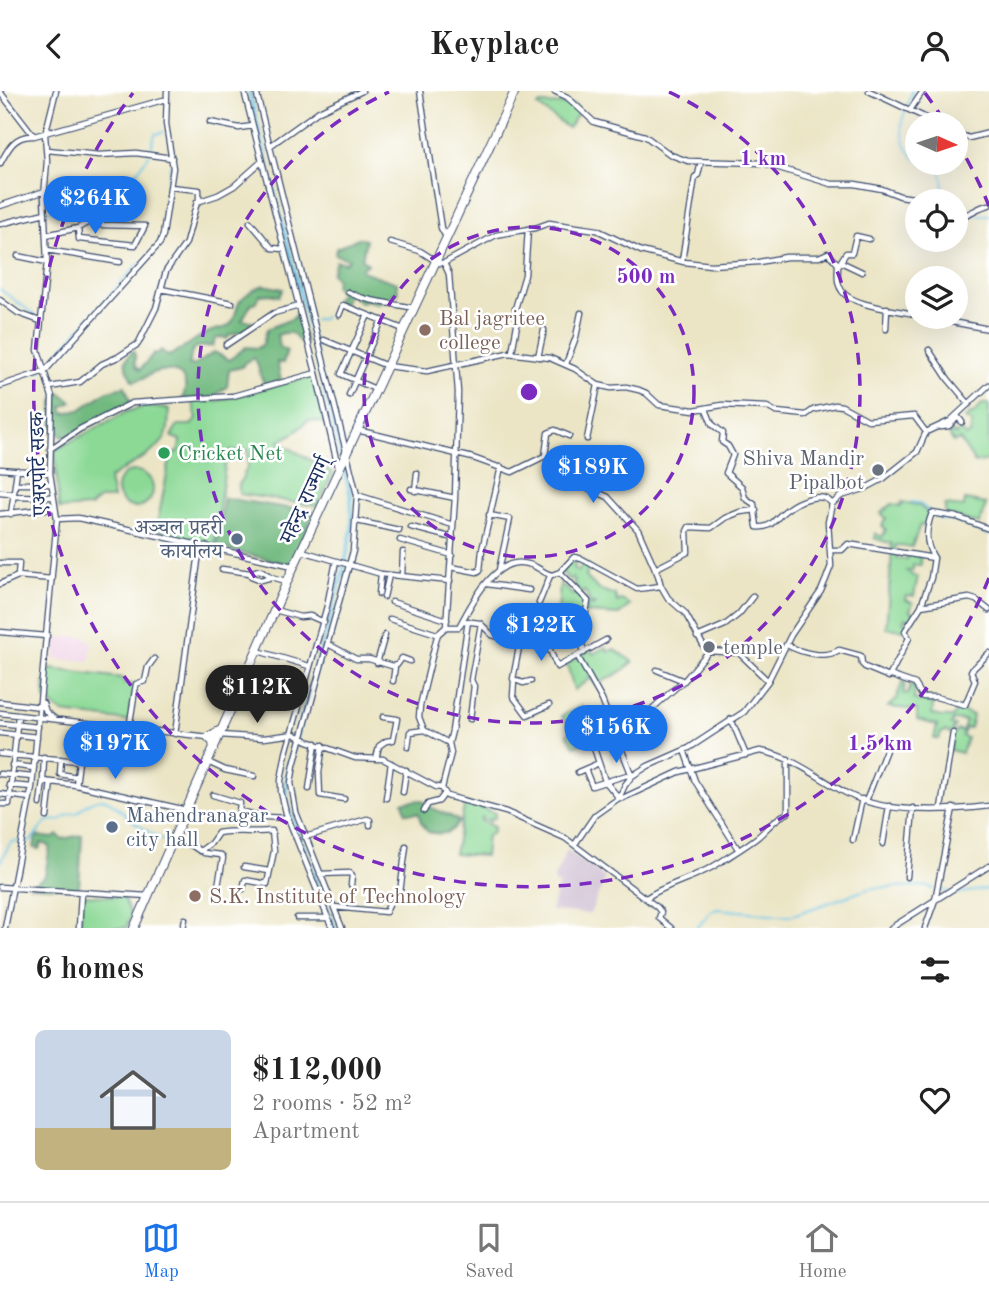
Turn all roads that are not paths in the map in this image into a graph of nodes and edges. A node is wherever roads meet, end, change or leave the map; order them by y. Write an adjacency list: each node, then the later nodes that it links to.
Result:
1 (56, 91): 19 (street)
2 (167, 91): 24 (street)
3 (244, 91): 17 (street)
4 (256, 91): 22 (street)
5 (362, 91): 22 (street)
6 (419, 91): 41 (street)
7 (515, 91): 41 (highway, महेन्द्र राज्मार्ग्)
8 (554, 91): 26 (street)
9 (869, 91): 14 (street)
10 (923, 91): 14 (street)
11 (0, 92): 12 (street)
12 (3, 99): 20 (street)
13 (163, 100): 19 (street)
14 (911, 110): 15 (street)
15 (915, 112)
16 (210, 122): 17 (street)
17 (253, 126): 25 (street)
18 (989, 133): 21 (street)
19 (45, 135): 20 (street); 23 (street, एअरपोर्ट सडक)
20 (34, 136): 27 (street)
21 (968, 138)
22 (270, 146): 99 (street)
23 (47, 150): 24 (street); 29 (street, एअरपोर्ट सडक)
24 (171, 158): 28 (street)
25 (261, 162): 31 (street); 44 (street)
26 (701, 162): 30 (street); 47 (street)
27 (0, 164)
28 (170, 187): 31 (street); 81 (street)
29 (45, 191): 33 (street); 34 (street, एअरपोर्ट सडक)
30 (905, 197)
31 (199, 200): 53 (street)
32 (989, 205): 35 (street)
33 (0, 206)
34 (45, 212): 37 (street); 40 (street, एअरपोर्ट सडक)
35 (968, 214)
36 (250, 222): 44 (street)
37 (0, 224)
38 (78, 228): 38 (street); 40 (street)
39 (528, 229): 47 (street); 50 (street); 75 (street)
40 (46, 235): 45 (street, एअरपोर्ट सडक)
41 (446, 238): 50 (highway, महेन्द्र राज्मार्ग्)
42 (869, 239): 51 (street)
43 (390, 242): 50 (street)
44 (284, 249): 57 (street)
45 (47, 250): 48 (street, एअरपोर्ट सडक); 49 (street)
46 (18, 256): 48 (street)
47 (682, 261): 51 (street)
48 (47, 262): 65 (street, एअरपोर्ट सडक)
49 (120, 262)
50 (440, 262): 59 (highway, महेन्द्र राज्मार्ग्); 79 (street)
51 (840, 264): 52 (street); 58 (street)
52 (862, 272)
53 (161, 289): 56 (street); 87 (street)
54 (348, 292): 59 (street)
55 (0, 300): 65 (street)
56 (232, 303)
57 (299, 306): 72 (street); 82 (street)
58 (887, 308): 60 (street); 69 (street)
59 (413, 309): 68 (highway, महेन्द्र राज्मार्ग्)
60 (905, 312)
61 (581, 313): 78 (street)
62 (339, 315): 63 (street)
63 (368, 315): 64 (street); 74 (street)
64 (382, 320): 68 (street); 76 (street)
65 (40, 321): 81 (street, एअरपोर्ट सडक)
66 (968, 324): 67 (street)
67 (989, 328)
68 (403, 329): 80 (highway, महेन्द्र राज्मार्ग्)
69 (886, 329)
70 (544, 330): 77 (street)
71 (324, 340): 74 (street)
72 (226, 345)
73 (929, 350): 90 (street)
74 (352, 351): 76 (street); 83 (street)
75 (512, 352): 77 (street); 79 (street)
76 (365, 357): 80 (street); 83 (street)
77 (538, 357): 78 (street)
78 (566, 364): 85 (street)
79 (457, 365): 80 (street); 100 (street)
80 (387, 366): 88 (highway, महेन्द्र राज्मार्ग्)
81 (45, 371): 86 (street); 87 (street, एअरपोर्ट सडक)
82 (316, 373): 98 (street); 105 (street)
83 (354, 379): 88 (street); 89 (street)
84 (989, 384): 90 (street)
85 (598, 385): 91 (street); 97 (street)
86 (0, 386)
87 (50, 387): 98 (street, एअरपोर्ट सडक)
88 (375, 389): 93 (highway, महेन्द्र राज्मार्ग्)
89 (349, 395)
90 (969, 404): 94 (street)
91 (706, 409): 95 (street); 117 (street)
92 (962, 422): 94 (street)
93 (356, 430): 99 (highway, महेन्द्र राज्मार्ग्); 100 (street)
94 (934, 430): 95 (street)
95 (926, 432): 115 (street)
96 (569, 436): 101 (street)
97 (587, 439)
98 (50, 449): 106 (street, एअरपोर्ट सडक)
99 (346, 454): 105 (highway, महेन्द्र राज्मार्ग्); 112 (street)
100 (458, 454): 102 (street); 114 (street)
101 (545, 456): 102 (street); 140 (street)
102 (501, 467): 120 (street)
103 (0, 469): 104 (street)
104 (17, 470): 106 (street); 108 (street)
105 (339, 470): 131 (highway, महेन्द्र राज्मार्ग्)
106 (50, 473): 109 (street, एअरपोर्ट सडक)
107 (417, 473): 114 (street)
108 (15, 484): 109 (street); 111 (street)
109 (51, 484): 113 (street, एअरपोर्ट सडक)
110 (0, 492): 111 (street)
111 (13, 494): 113 (street); 119 (street)
112 (357, 495): 122 (street); 123 (street)
113 (53, 497): 116 (street, एअरपोर्ट सडक)
114 (455, 498): 123 (street)
115 (832, 504): 117 (street); 130 (street)
116 (55, 508): 119 (street); 121 (street, एअरपोर्ट सडक)
117 (756, 510): 140 (street)
118 (0, 514): 119 (street)
119 (11, 514)
120 (489, 515): 138 (street); 141 (street)
121 (57, 519): 129 (street); 150 (street, एअरपोर्ट सडक)
122 (357, 521): 125 (street); 136 (street)
123 (453, 525): 127 (street)
124 (411, 527): 127 (street)
125 (399, 530)
126 (989, 530): 134 (street)
127 (453, 538): 133 (street)
128 (400, 541): 133 (street)
129 (200, 545): 137 (street); 219 (street)
130 (831, 550): 134 (street); 177 (street)
131 (301, 551): 136 (street); 137 (highway, महेन्द्र राज्मार्ग्)
132 (403, 552): 147 (street)
133 (452, 555): 138 (street)
134 (934, 558): 160 (street)
135 (0, 563): 146 (street)
136 (343, 564): 144 (street); 166 (street); 176 (street)
137 (294, 566): 151 (highway, महेन्द्र राज्मार्ग्)
138 (451, 567): 152 (street)
139 (222, 569): 143 (street)
140 (656, 569): 155 (street)
141 (499, 571): 148 (street); 154 (street)
142 (560, 572): 148 (street); 155 (street); 180 (street)
143 (250, 573): 149 (street); 149 (street)
144 (381, 574): 145 (street); 145 (street)
145 (388, 575): 147 (street)
146 (18, 576): 150 (street); 153 (street)
147 (402, 576): 152 (street)
148 (551, 576): 159 (street)
149 (272, 577): 151 (street)
150 (52, 579): 172 (street, एअरपोर्ट सडक)
151 (287, 581): 161 (highway, महेन्द्र राज्मार्ग्)
152 (450, 581): 164 (street)
153 (0, 584)
154 (487, 585): 156 (street); 165 (street)
155 (661, 586): 173 (street)
156 (529, 590)
157 (753, 596): 173 (street)
158 (392, 602): 164 (street)
159 (539, 603)
160 (921, 606): 162 (street); 190 (street)
161 (275, 610): 166 (street); 178 (highway, महेन्द्र राज्मार्ग्)
162 (989, 610)
163 (390, 619): 170 (street)
164 (447, 620): 168 (street)
165 (465, 621): 167 (street); 168 (street); 224 (street)
166 (323, 622): 187 (street)
167 (481, 624): 175 (street); 206 (street)
168 (446, 627): 170 (street)
169 (0, 632): 172 (street)
170 (438, 634): 214 (street)
171 (385, 635): 185 (street)
172 (47, 636): 197 (street, एअरपोर्ट सडक)
173 (697, 636): 179 (street)
174 (606, 640): 180 (street)
175 (520, 642): 182 (street); 192 (street)
176 (328, 644): 185 (street); 220 (street)
177 (787, 645): 190 (street); 195 (street)
178 (258, 651): 187 (street); 189 (highway, महेन्द्र राज्मार्ग्)
179 (709, 651): 194 (street); 195 (street)
180 (584, 653): 182 (street)
181 (989, 653): 190 (street)
182 (578, 657): 253 (street)
183 (154, 659): 213 (street)
184 (411, 661): 186 (street)
185 (377, 663): 186 (street)
186 (395, 665): 191 (street)
187 (309, 666): 196 (street)
188 (657, 670): 194 (street)
189 (248, 671): 196 (street); 215 (highway, महेन्द्र राज्मार्ग्)
190 (892, 676)
191 (393, 681)
192 (514, 681): 193 (street); 199 (street)
193 (531, 681)
194 (683, 681): 201 (street)
195 (768, 681): 207 (street)
196 (303, 691): 220 (street)
197 (42, 699): 200 (street, एअरपोर्ट सडक); 208 (street)
198 (0, 702): 200 (street)
199 (549, 705)
200 (41, 707): 204 (street, एअरपोर्ट सडक)
201 (653, 708)
202 (0, 713): 203 (street)
203 (18, 715): 204 (street); 211 (street)
204 (40, 717): 208 (street); 212 (street, एअरपोर्ट सडक)
205 (383, 717): 237 (street)
206 (470, 719)
207 (731, 719): 229 (street); 233 (street)
208 (60, 720): 210 (street)
209 (0, 723): 211 (street)
210 (84, 723): 213 (street); 239 (street)
211 (16, 725): 212 (street); 218 (street)
212 (38, 727): 221 (street, एअरपोर्ट सडक)
213 (129, 729): 219 (street)
214 (424, 730): 224 (street); 227 (street)
215 (222, 732): 220 (street); 222 (highway); 228 (highway, महेन्द्र राज्मार्ग्)
216 (0, 733): 218 (street)
217 (953, 733): 277 (street)
218 (15, 734): 221 (street); 232 (street)
219 (175, 734): 222 (street)
220 (296, 735): 223 (street); 282 (street); 284 (street)
221 (37, 737): 234 (street, एअरपोर्ट सडक)
222 (208, 737): 228 (highway)
223 (316, 743): 225 (street); 261 (street)
224 (449, 743): 262 (street)
225 (323, 745): 237 (street); 270 (street)
226 (593, 745): 242 (street)
227 (408, 747)
228 (215, 749): 240 (highway, महेन्द्र राज्मार्ग्)
229 (684, 750): 245 (street); 253 (street)
230 (886, 750): 271 (street)
231 (0, 754): 232 (street)
232 (13, 755): 234 (street); 243 (street)
233 (746, 755): 238 (street); 245 (street)
234 (36, 757): 235 (street); 244 (street, एअरपोर्ट सडक)
235 (44, 757): 236 (street); 255 (street)
236 (61, 759): 239 (street); 252 (street)
237 (376, 759): 241 (street)
238 (788, 759): 271 (street); 290 (street)
239 (79, 761): 252 (street)
240 (208, 762): 251 (street); 279 (highway, महेन्द्र राज्मार्ग्)
241 (391, 763): 247 (street); 268 (street)
242 (599, 763): 246 (street); 256 (street)
243 (12, 765): 244 (street); 250 (street)
244 (34, 768): 254 (street, एअरपोर्ट सडक)
245 (690, 768): 269 (street); 290 (street)
246 (585, 769): 248 (street); 256 (street)
247 (406, 770): 262 (street); 263 (street)
248 (578, 772)
249 (0, 774): 250 (street)
250 (10, 775): 254 (street); 258 (street)
251 (254, 776)
252 (77, 777): 259 (street)
253 (631, 777): 256 (street); 269 (street)
254 (33, 778): 260 (street, एअरपोर्ट सडक)
255 (43, 781): 257 (street); 273 (street)
256 (605, 781): 269 (street)
257 (51, 782): 259 (street); 281 (street)
258 (9, 785): 260 (street); 265 (street)
259 (75, 785): 279 (street)
260 (32, 787): 267 (street, एअरपोर्ट सडक)
261 (309, 789)
262 (443, 790): 280 (street); 287 (street)
263 (403, 792)
264 (0, 794): 265 (street)
265 (9, 795): 267 (street); 272 (street)
266 (212, 795): 282 (street)
267 (31, 798): 300 (street, एअरपोर्ट सडक)
268 (386, 798)
269 (619, 798): 287 (street)
270 (344, 799)
271 (864, 800): 274 (street); 285 (street)
272 (0, 804)
273 (40, 804)
274 (889, 806): 276 (street); 288 (street)
275 (989, 806): 278 (street)
276 (913, 808): 277 (street); 296 (street)
277 (941, 808): 278 (street)
278 (953, 808): 305 (street)
279 (187, 810): 286 (highway, महेन्द्र राज्मार्ग्)
280 (424, 811)
281 (47, 817)
282 (288, 818): 308 (street)
283 (370, 825): 284 (street)
284 (306, 837): 295 (street)
285 (853, 840)
286 (172, 843): 291 (street); 303 (highway, महेन्द्र राज्मार्ग्)
287 (575, 844): 304 (street)
288 (883, 844)
289 (406, 846): 306 (street)
290 (738, 849): 304 (street)
291 (202, 850): 294 (street); 298 (street)
292 (989, 866): 305 (street)
293 (244, 867): 294 (street)
294 (269, 871): 301 (street)
295 (320, 873): 297 (street); 306 (street)
296 (906, 877)
297 (351, 885)
298 (218, 886)
299 (0, 887): 300 (street)
300 (12, 888): 302 (street); 311 (street, एअरपोर्ट सडक)
301 (243, 889)
302 (81, 893): 303 (street); 312 (street)
303 (149, 896): 310 (highway, महेन्द्र राज्मार्ग्)
304 (646, 898): 316 (street)
305 (934, 900): 317 (street); 318 (street)
306 (334, 907): 315 (street)
307 (297, 918): 308 (street)
308 (328, 918): 314 (street)
309 (185, 919): 313 (street)
310 (138, 927)
311 (5, 928)
312 (79, 928)
313 (183, 928)
314 (332, 928)
315 (342, 928)
316 (671, 928)
317 (891, 928)
318 (925, 928)

